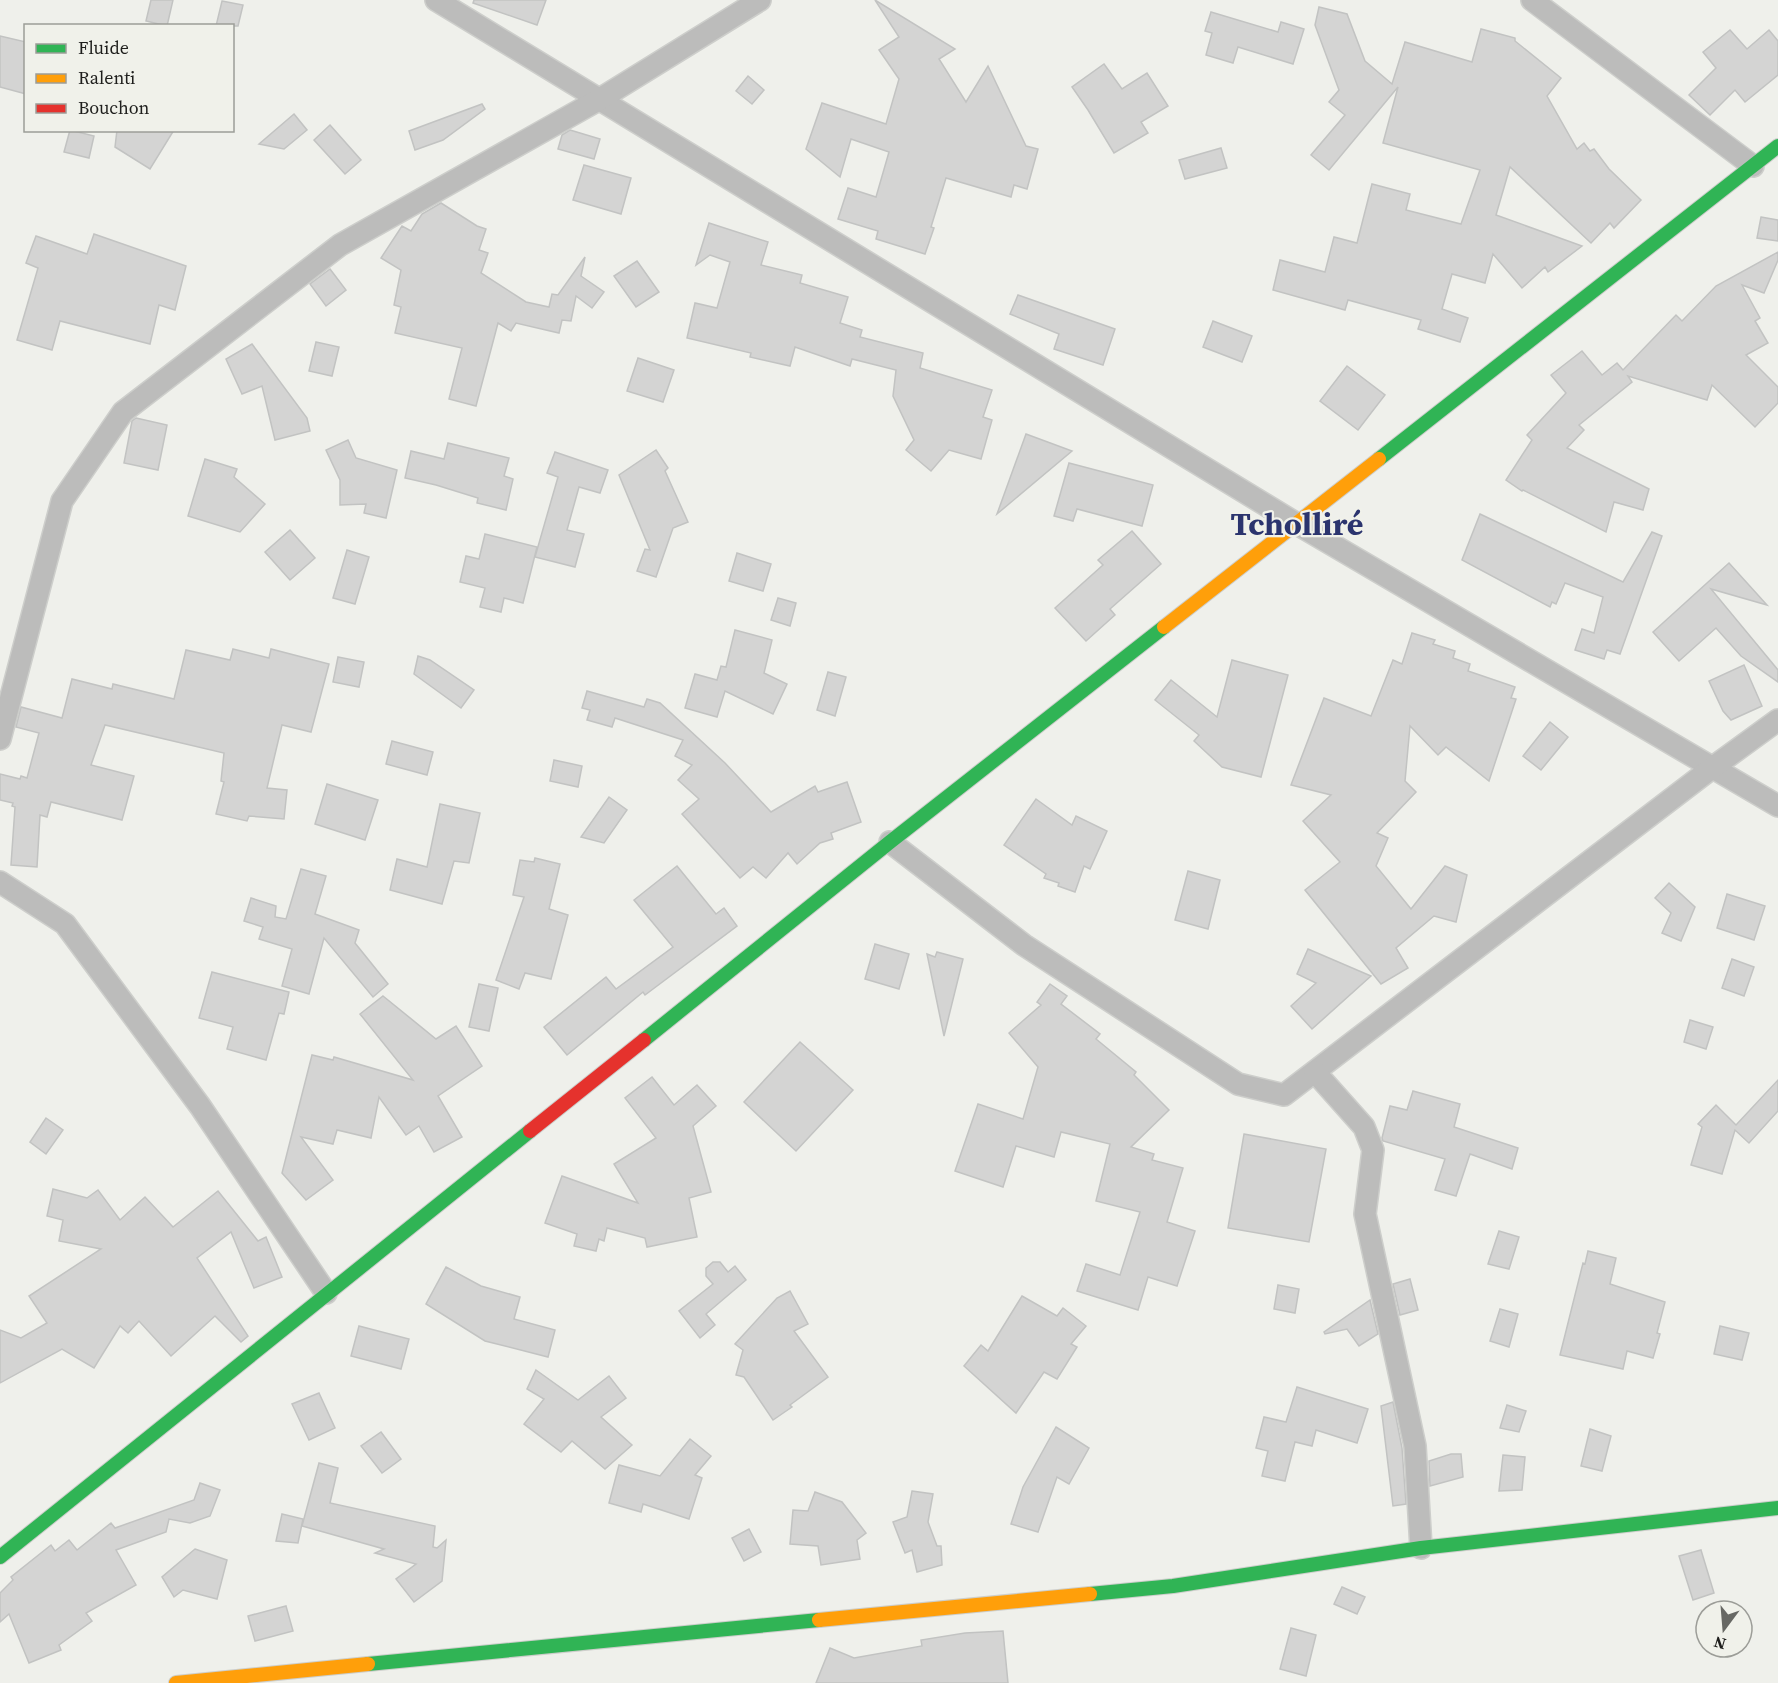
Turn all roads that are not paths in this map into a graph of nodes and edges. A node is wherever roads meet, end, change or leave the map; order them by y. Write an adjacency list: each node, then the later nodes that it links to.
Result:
1 (436, 0): 4 (street)
2 (760, 0): 4 (street)
3 (1532, 0): 6 (street)
4 (600, 99): 7 (street); 9 (street)
5 (1778, 146): 6 (main road)
6 (1753, 166): 7 (main road)
7 (1297, 524): 10 (street); 12 (main road)
8 (1778, 720): 10 (street)
9 (0, 739)
10 (1712, 768): 11 (street); 14 (street)
11 (1778, 806)
12 (890, 842): 14 (street); 15 (main road)
13 (0, 882): 15 (street)
14 (1315, 1071): 17 (street)
15 (326, 1293): 18 (main road)
16 (1778, 1508): 17 (main road)
17 (1421, 1548): 19 (main road)
18 (0, 1557)
19 (176, 1683)

